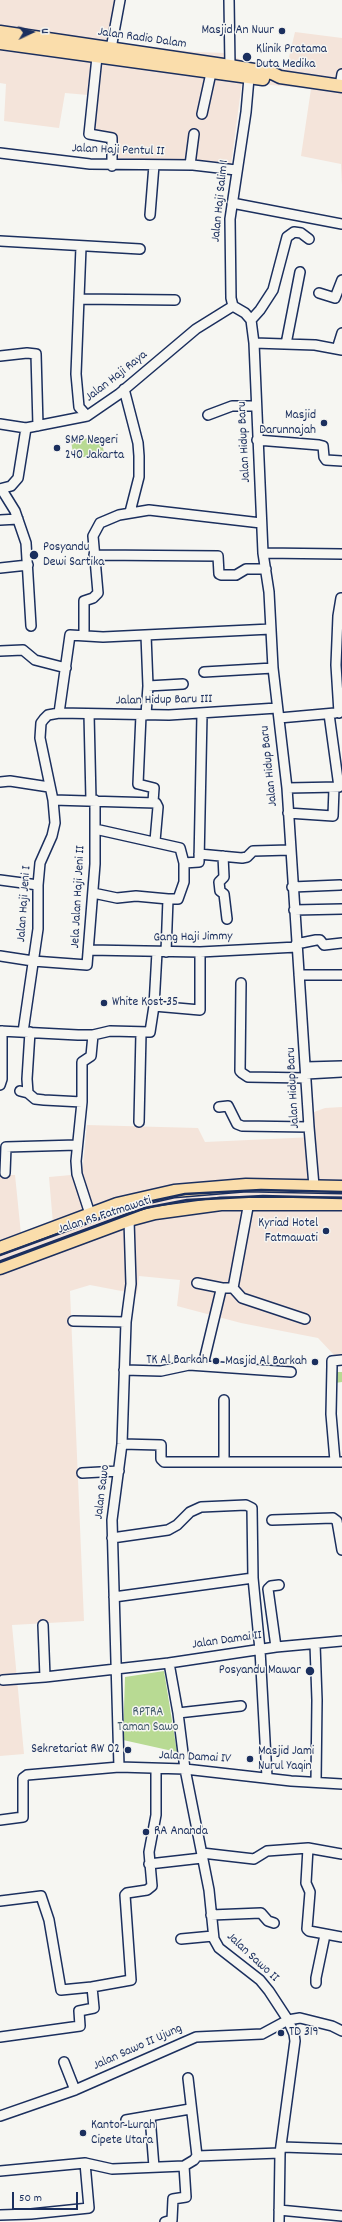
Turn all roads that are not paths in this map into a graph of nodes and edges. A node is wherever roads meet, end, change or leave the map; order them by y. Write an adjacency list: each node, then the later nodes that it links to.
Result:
1 (120, 0): 5 (street)
2 (228, 0): 7 (street)
3 (0, 32): 5 (main road, Jalan Radio Dalam)
4 (0, 43): 6 (main road, Jalan Radio Dalam)
5 (111, 53): 6 (main road, Jalan Radio Dalam); 7 (main road, Jalan Radio Dalam); 8 (main road, Jalan Radio Dalam)
6 (97, 57): 18 (street)
7 (230, 66): 11 (main road, Jalan Radio Dalam)
8 (211, 73): 10 (main road, Jalan Radio Dalam); 13 (street)
9 (342, 74): 12 (street)
10 (249, 78): 11 (main road, Jalan Radio Dalam); 19 (street, Jalan Haji Salim 1)
11 (280, 78): 12 (main road, Jalan Radio Dalam)
12 (341, 86)
13 (202, 114)
14 (194, 134): 17 (street)
15 (0, 153): 18 (street, Jalan Haji Pentul II)
16 (154, 165): 17 (street, Jalan Haji Pentul II); 18 (street, Jalan Haji Pentul II); 21 (street)
17 (190, 165): 19 (street, Jalan Haji Pentul II)
18 (112, 166)
19 (236, 170): 20 (street, Jalan Haji Salim 1)
20 (232, 203): 22 (street); 32 (street, Jalan Haji Salim 1)
21 (150, 214)
22 (342, 224)
23 (310, 239): 33 (street)
24 (0, 241): 25 (street)
25 (81, 247): 26 (street); 30 (street)
26 (140, 249)
27 (300, 272): 36 (street)
28 (342, 281): 29 (street)
29 (319, 293)
30 (79, 299): 31 (street); 42 (street)
31 (175, 300)
32 (233, 306): 33 (street); 39 (street, Jalan Haji Raya)
33 (251, 320): 35 (street)
34 (342, 334): 37 (street)
35 (254, 343): 36 (street); 40 (street, Jalan Hidup Baru)
36 (286, 344): 37 (street)
37 (340, 350)
38 (0, 356): 44 (street)
39 (124, 389): 42 (street, Jalan Haji Raya); 49 (street)
40 (256, 406): 41 (street); 46 (street, Jalan Hidup Baru)
41 (208, 415)
42 (87, 416): 44 (street, Jalan Haji Raya)
43 (0, 424): 45 (street, Jalan Haji Raya)
44 (38, 426): 45 (street, Jalan Haji Raya)
45 (26, 428): 48 (street)
46 (257, 440): 47 (street); 52 (street, Jalan Hidup Baru)
47 (342, 461)
48 (1, 489): 50 (street)
49 (130, 512): 52 (street); 55 (street)
50 (18, 519): 51 (street); 56 (street)
51 (0, 520)
52 (261, 523): 53 (street, Jalan Hidup Baru)
53 (263, 553): 54 (street); 58 (street, Jalan Hidup Baru)
54 (342, 554)
55 (94, 555): 58 (street); 62 (street)
56 (28, 565): 57 (street); 60 (street)
57 (0, 568)
58 (266, 569): 61 (street, Jalan Hidup Baru)
59 (341, 598): 64 (street)
60 (31, 626)
61 (271, 629): 63 (street); 67 (street, Jalan Hidup Baru)
62 (84, 635): 63 (street); 66 (street)
63 (146, 635): 70 (street)
64 (340, 639): 72 (street)
65 (0, 651): 66 (street)
66 (66, 668): 73 (street)
67 (274, 668): 68 (street); 71 (street, Jalan Hidup Baru)
68 (204, 672)
69 (183, 684): 70 (street)
70 (148, 686): 77 (street)
71 (277, 708): 75 (street, Jalan Hidup Baru III); 78 (street, Jalan Hidup Baru)
72 (341, 713): 76 (street)
73 (56, 714): 74 (street, Jalan Hidup Baru III); 80 (street, Jalan Haji Jeni I)
74 (89, 714): 77 (street, Jalan Hidup Baru III); 84 (street, Jela Jalan Haji Jeni II)
75 (202, 714): 77 (street, Jalan Hidup Baru III); 90 (street)
76 (329, 714): 78 (street); 81 (street)
77 (143, 715): 85 (street)
78 (279, 718): 82 (street, Jalan Hidup Baru)
79 (0, 782): 80 (street)
80 (49, 787): 83 (street, Jalan Haji Jeni I)
81 (338, 787): 82 (street); 86 (street)
82 (286, 788): 86 (street, Jalan Hidup Baru)
83 (53, 800): 84 (street); 94 (street, Jalan Haji Jeni I)
84 (93, 800): 85 (street); 87 (street, Jela Jalan Haji Jeni II)
85 (153, 802): 88 (street)
86 (288, 813): 89 (street, Jalan Hidup Baru)
87 (95, 829): 88 (street); 97 (street, Jela Jalan Haji Jeni II)
88 (155, 841): 92 (street)
89 (290, 850): 91 (street); 96 (street, Jalan Hidup Baru)
90 (199, 854): 91 (street); 92 (street)
91 (223, 856): 101 (street)
92 (184, 863): 98 (street)
93 (0, 880): 94 (street)
94 (38, 885): 109 (street, Jalan Haji Jeni I)
95 (340, 885): 96 (street)
96 (292, 887): 100 (street, Jalan Hidup Baru)
97 (93, 893): 98 (street); 104 (street, Jela Jalan Haji Jeni II)
98 (168, 899): 106 (street)
99 (342, 909): 100 (street)
100 (294, 910): 103 (street, Jalan Hidup Baru)
101 (227, 919)
102 (342, 943): 103 (street, Gang Haji Jimmy)
103 (297, 945): 107 (street, Gang Haji Jimmy); 110 (street, Jalan Hidup Baru)
104 (89, 950): 105 (street, Gang Haji Jimmy); 109 (street, Jela Jalan Haji Jeni II)
105 (157, 952): 106 (street, Gang Haji Jimmy); 113 (street)
106 (166, 952): 107 (street, Gang Haji Jimmy)
107 (200, 952): 113 (street)
108 (0, 956): 109 (street)
109 (33, 961): 115 (street, Jalan Haji Jeni I)
110 (299, 975): 111 (street); 120 (street, Jalan Hidup Baru)
111 (342, 976)
112 (242, 983): 120 (street)
113 (154, 1006): 116 (street)
114 (1, 1031): 115 (street); 121 (street)
115 (26, 1032): 117 (street); 122 (street, Jalan Haji Jeni I)
116 (141, 1033): 117 (street); 124 (street)
117 (93, 1034): 122 (street)
118 (342, 1066): 120 (street)
119 (342, 1072): 120 (street)
120 (306, 1073): 125 (street, Jalan Hidup Baru)
121 (0, 1085)
122 (82, 1102): 126 (street)
123 (219, 1107): 125 (street)
124 (139, 1122)
125 (308, 1127): 128 (street, Jalan Hidup Baru)
126 (77, 1145): 127 (street); 132 (street)
127 (5, 1173)
128 (314, 1186): 129 (main road, Jalan RS Fatmawati); 132 (main road, Jalan RS Fatmawati)
129 (342, 1186)
130 (249, 1202): 131 (main road, Jalan RS Fatmawati); 133 (main road, Jalan RS Fatmawati); 138 (street)
131 (342, 1204)
132 (90, 1214): 134 (main road, Jalan RS Fatmawati)
133 (129, 1220): 135 (main road, Jalan RS Fatmawati); 141 (street, Jalan Sawo)
134 (0, 1248)
135 (0, 1268)
136 (197, 1283): 137 (street)
137 (222, 1288): 138 (street); 143 (street)
138 (233, 1288): 139 (street)
139 (305, 1319)
140 (73, 1321): 141 (street)
141 (126, 1322): 144 (street, Jalan Sawo)
142 (342, 1360): 149 (street)
143 (203, 1365): 144 (street); 145 (street)
144 (124, 1370): 147 (street, Jalan Sawo)
145 (291, 1372)
146 (224, 1400): 148 (street)
147 (122, 1444): 148 (street); 150 (street, Jalan Sawo)
148 (224, 1461): 149 (street)
149 (338, 1462)
150 (119, 1471): 151 (street); 153 (street, Jalan Sawo)
151 (82, 1473)
152 (272, 1520): 154 (street)
153 (112, 1538): 155 (street); 157 (street, Jalan Sawo)
154 (342, 1550)
155 (253, 1578): 157 (street); 162 (street)
156 (279, 1585): 161 (street)
157 (114, 1598): 164 (street, Jalan Sawo)
158 (43, 1625): 165 (street)
159 (342, 1641): 160 (street, Jalan Damai II)
160 (315, 1644): 161 (street, Jalan Damai II); 173 (street)
161 (276, 1647): 162 (street, Jalan Damai II)
162 (260, 1650): 163 (street, Jalan Damai II); 172 (street)
163 (169, 1663): 164 (street, Jalan Damai II); 168 (street, Jalan Sawo II)
164 (117, 1669): 165 (street, Jalan Damai II); 169 (street, Jalan Sawo)
165 (46, 1677): 166 (street, Jalan Damai II)
166 (3, 1680)
167 (241, 1706): 168 (street)
168 (178, 1713): 171 (street, Jalan Sawo II)
169 (119, 1767): 170 (street, Jalan Damai IV); 175 (street, Jalan Damai IV)
170 (156, 1769): 171 (street, Jalan Damai IV); 179 (street)
171 (185, 1769): 172 (street, Jalan Damai IV); 178 (street, Jalan Sawo II)
172 (267, 1777): 173 (street, Jalan Damai IV)
173 (316, 1782): 174 (street, Jalan Damai IV)
174 (342, 1784)
175 (0, 1820)
176 (308, 1848): 177 (street); 178 (street); 183 (street)
177 (342, 1854)
178 (202, 1855): 179 (street); 181 (street, Jalan Sawo II)
179 (149, 1864): 188 (street)
180 (0, 1901): 188 (street)
181 (210, 1914): 182 (street); 184 (street, Jalan Sawo II)
182 (274, 1923)
183 (325, 1935): 185 (street); 187 (street)
184 (213, 1936): 186 (street); 189 (street, Jalan Sawo II)
185 (342, 1937)
186 (181, 1939)
187 (316, 1983)
188 (92, 1987): 191 (street)
189 (288, 2020): 190 (street); 194 (street, Jalan Sawo II Ujung); 200 (street, Jalan Sawo II)
190 (342, 2031)
191 (0, 2037)
192 (64, 2062): 194 (street)
193 (188, 2078): 195 (street)
194 (75, 2090): 196 (street, Jalan Sawo II Ujung)
195 (190, 2109): 197 (street); 201 (street)
196 (0, 2116)
197 (150, 2116): 198 (street); 204 (street)
198 (126, 2120)
199 (342, 2149): 200 (street)
200 (281, 2150): 201 (street); 206 (street, Jalan Sawo II)
201 (197, 2156): 203 (street)
202 (85, 2163): 204 (street); 205 (street); 207 (street)
203 (184, 2166): 204 (street); 209 (street)
204 (154, 2167)
205 (0, 2171)
206 (279, 2210): 208 (street); 210 (street, Jalan Sawo II)
207 (0, 2215)
208 (342, 2216)
209 (165, 2222)
210 (279, 2222)

